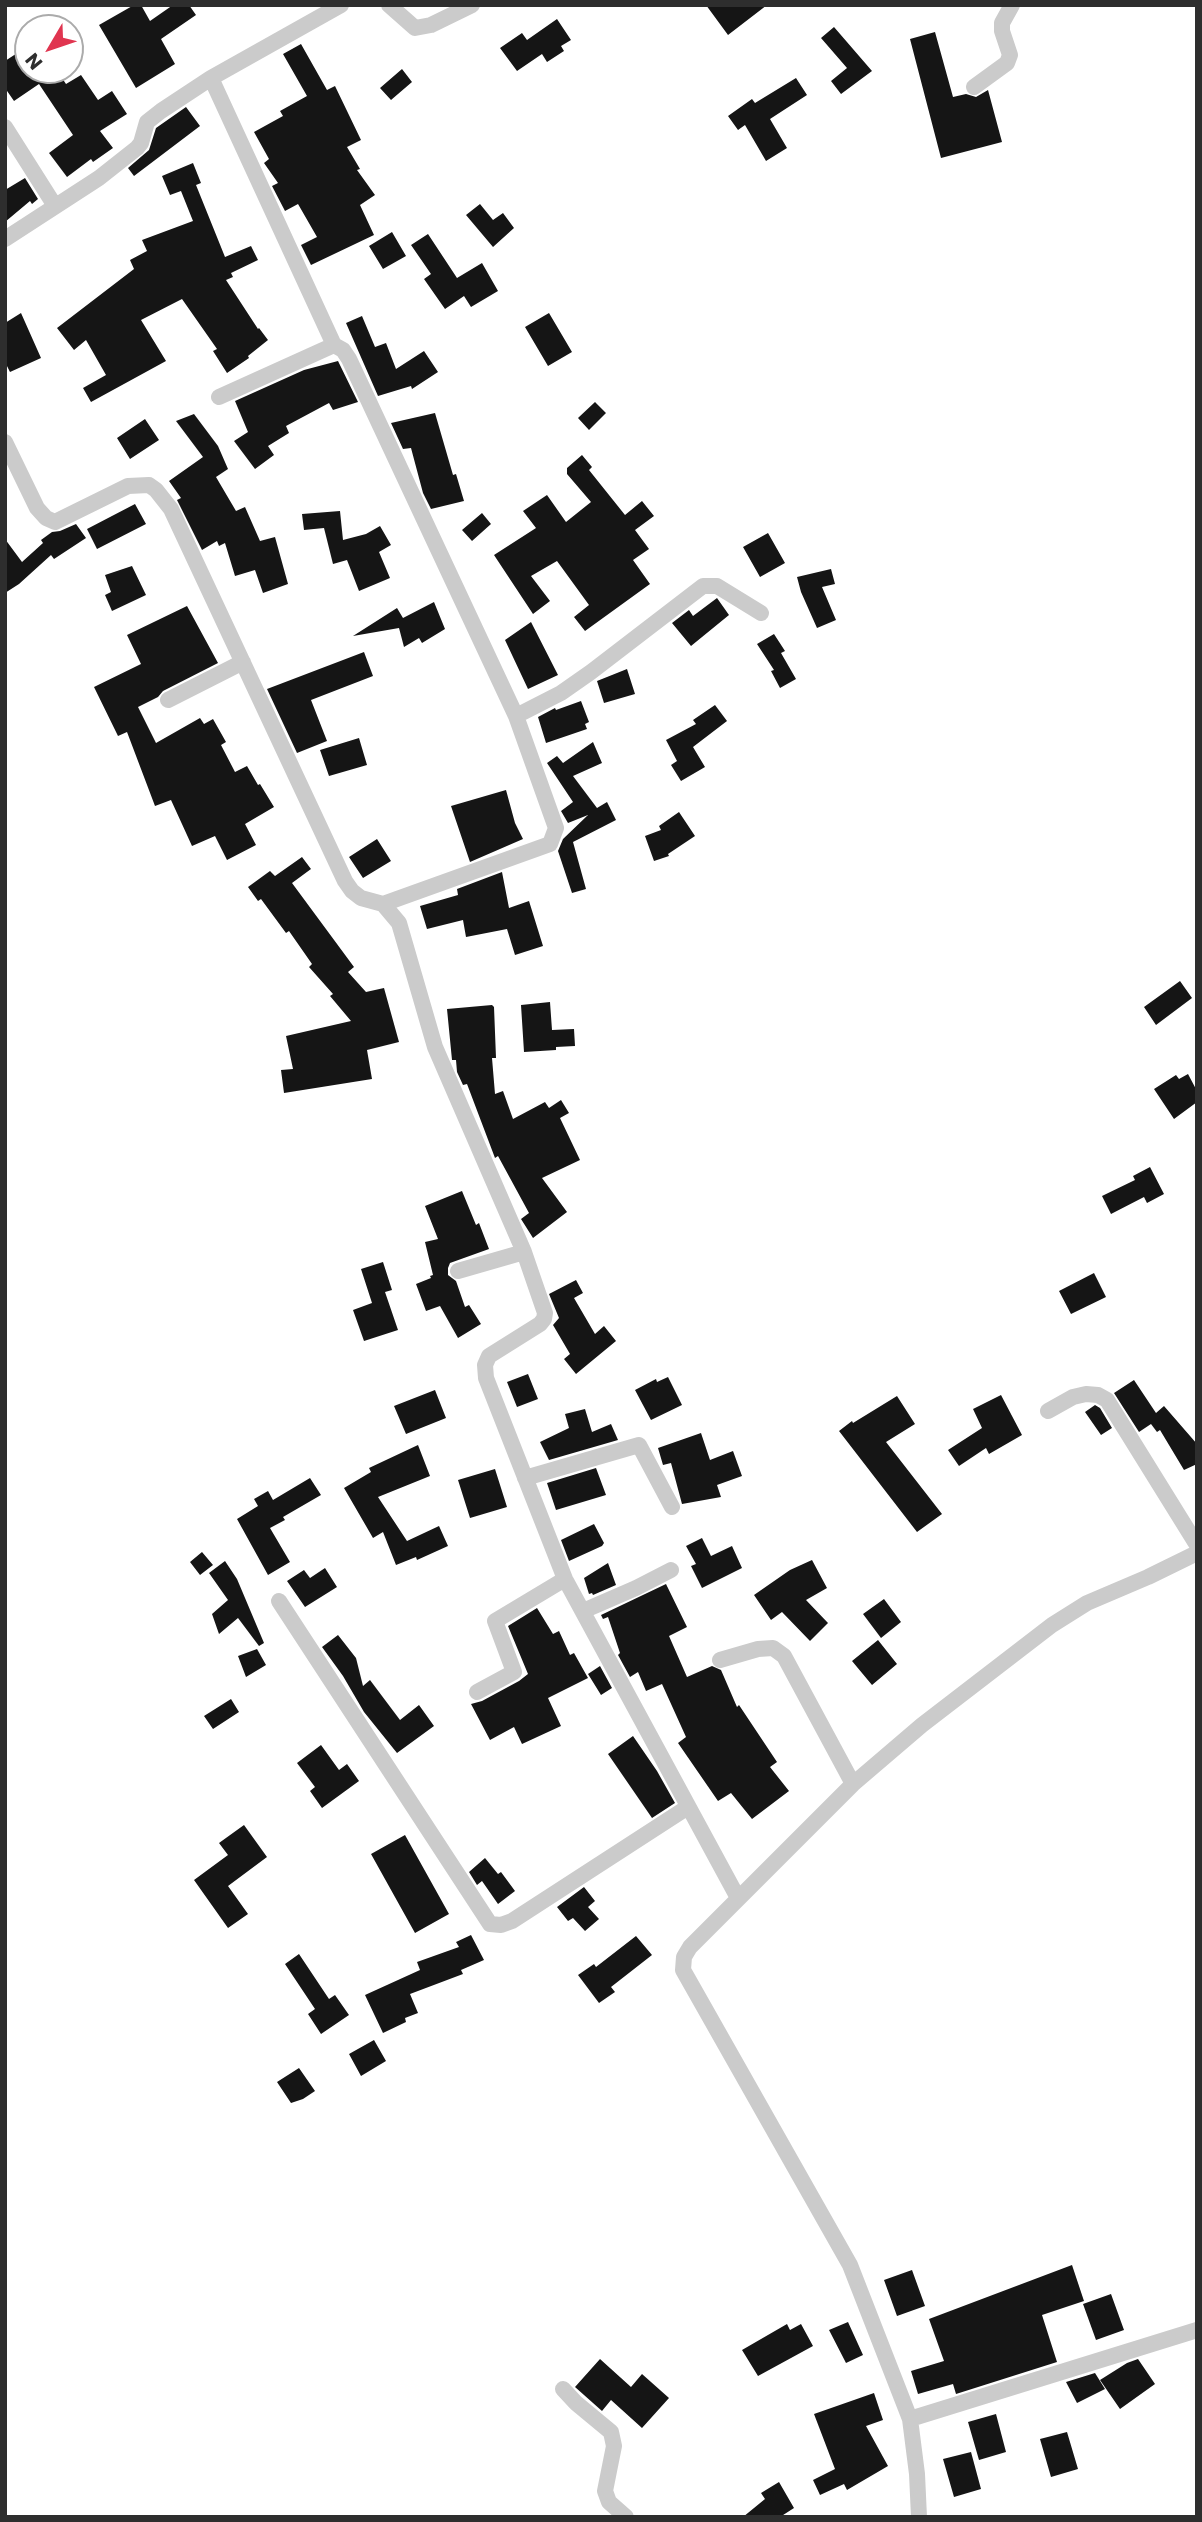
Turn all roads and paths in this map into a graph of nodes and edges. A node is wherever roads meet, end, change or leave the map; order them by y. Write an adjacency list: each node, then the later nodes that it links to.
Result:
1 (341, 5): 5 (street)
2 (389, 5): 3 (street)
3 (472, 5)
4 (1012, 5): 6 (street)
5 (211, 78): 8 (street); 10 (street)
6 (974, 87)
7 (5, 127): 8 (street)
8 (55, 206): 9 (street)
9 (5, 239)
10 (334, 345): 11 (street); 16 (street)
11 (219, 397)
12 (5, 442): 14 (street)
13 (761, 612): 16 (street)
14 (243, 662): 15 (street); 17 (street)
15 (168, 700)
16 (516, 716): 17 (street)
17 (383, 904): 18 (street)
18 (524, 1252): 19 (street); 21 (street)
19 (458, 1271)
20 (1048, 1411): 23 (street)
21 (525, 1478): 22 (street); 26 (street)
22 (672, 1507)
23 (1197, 1545)
24 (1197, 1553): 31 (street)
25 (671, 1570): 28 (street)
26 (565, 1578): 28 (street); 30 (street)
27 (279, 1601): 32 (street)
28 (583, 1611): 32 (street)
29 (720, 1660): 31 (street)
30 (477, 1692)
31 (853, 1784): 33 (street)
32 (688, 1807): 33 (street)
33 (738, 1898): 36 (street)
34 (1197, 2330): 36 (street)
35 (563, 2389): 37 (street)
36 (910, 2418): 38 (street)
37 (626, 2517)
38 (919, 2517)

